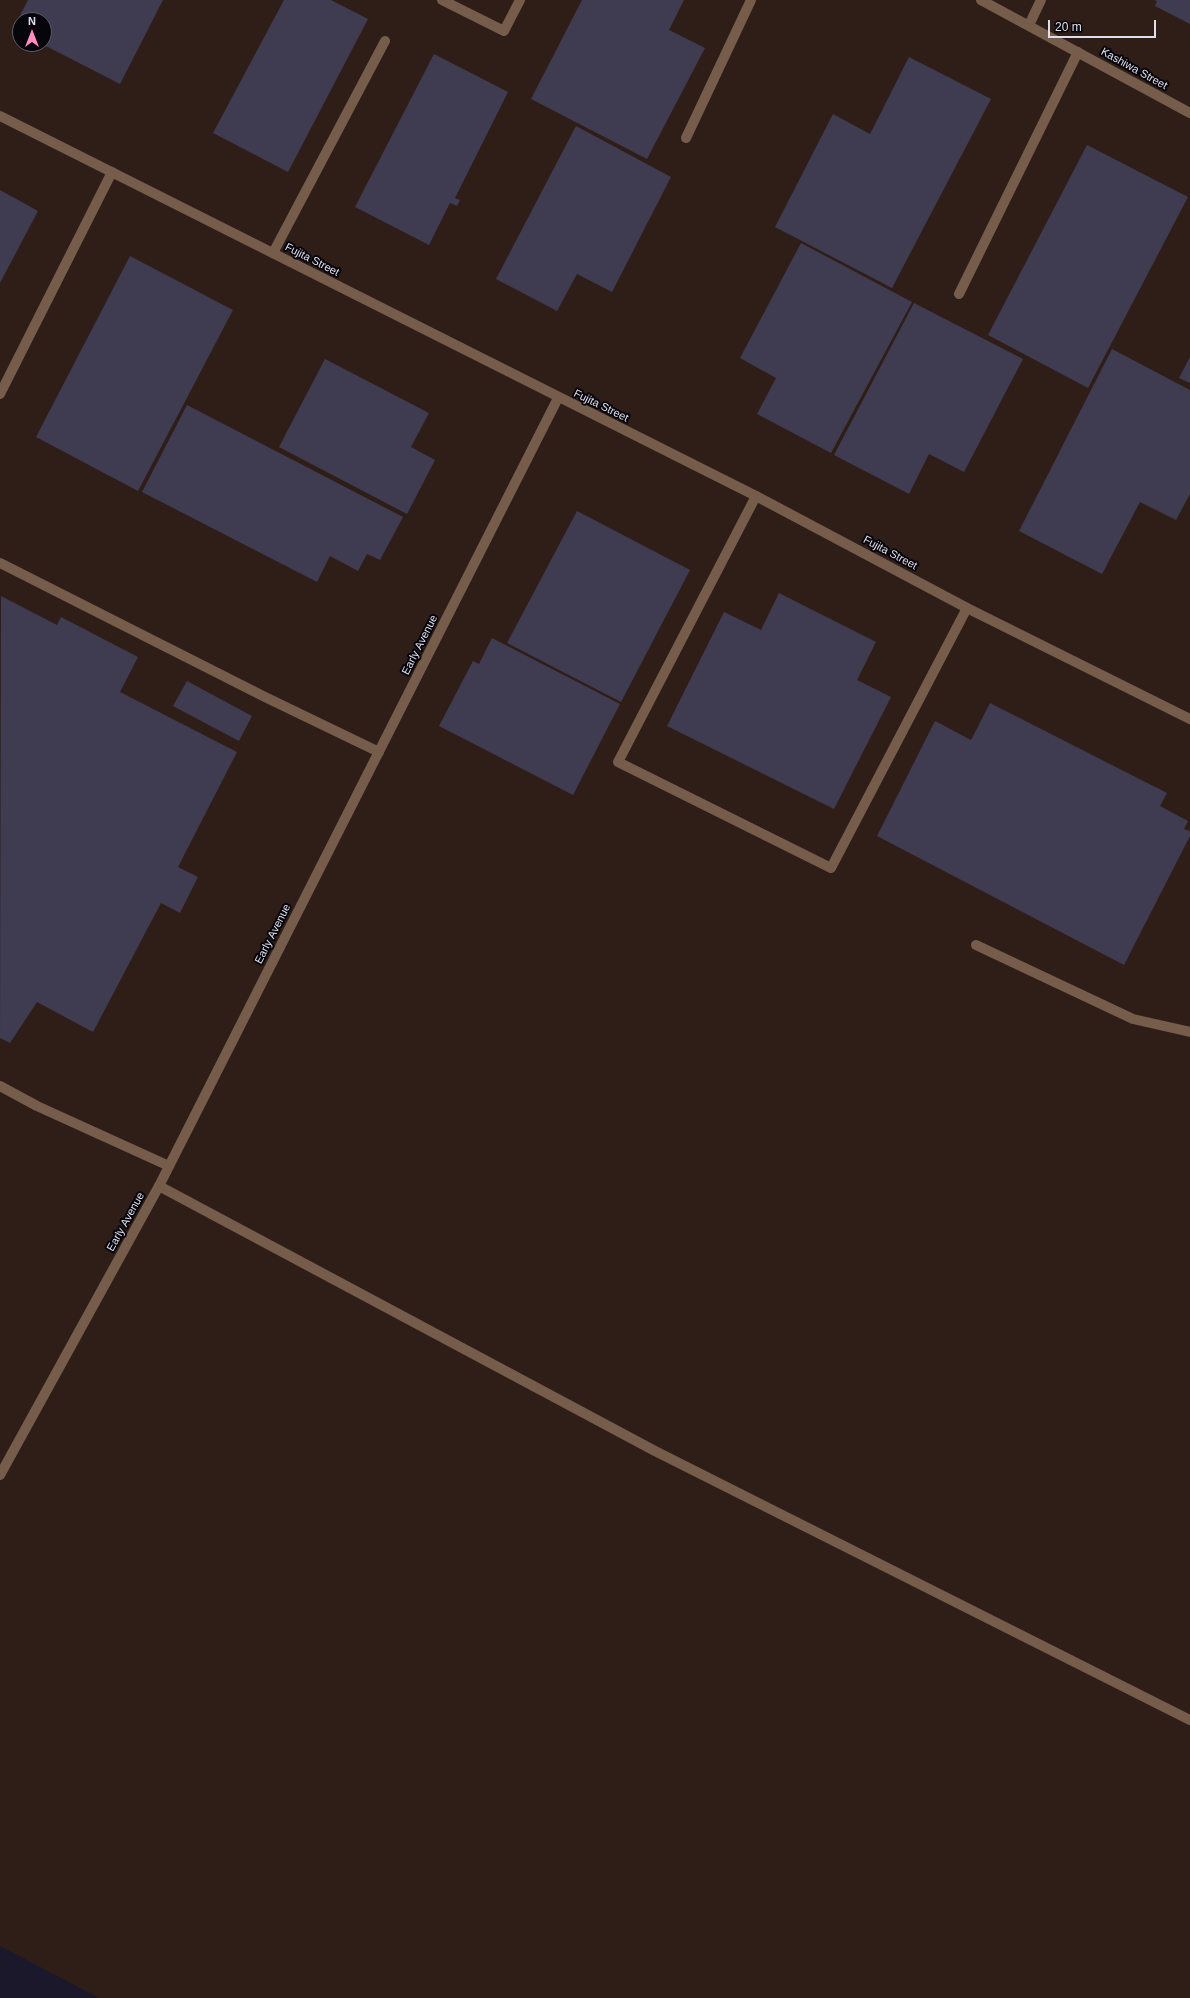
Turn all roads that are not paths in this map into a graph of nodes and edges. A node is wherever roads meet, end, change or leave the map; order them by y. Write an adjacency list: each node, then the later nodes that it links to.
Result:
1 (442, 0): 2 (street)
2 (520, 0)
3 (751, 0): 11 (street)
4 (981, 0): 6 (street, Kashiwa Street)
5 (1041, 0): 6 (street)
6 (1029, 25): 8 (street, Kashiwa Street)
7 (385, 41): 13 (street)
8 (1078, 52): 9 (street, Kashiwa Street); 14 (street)
9 (1190, 113)
10 (0, 116): 12 (street, Fujita Street)
11 (686, 138)
12 (112, 172): 13 (street, Fujita Street); 15 (street)
13 (273, 253): 16 (street, Fujita Street)
14 (959, 294)
15 (0, 394)
16 (558, 398): 17 (street, Fujita Street); 21 (street, Early Avenue)
17 (756, 496): 19 (street, Fujita Street); 19 (street)
18 (0, 563): 21 (street)
19 (967, 608): 20 (street, Fujita Street)
20 (1190, 719)
21 (379, 752): 25 (street, Early Avenue)
22 (976, 945): 23 (street)
23 (1190, 1032)
24 (0, 1086): 25 (street)
25 (169, 1166): 26 (street, Early Avenue)
26 (159, 1186): 27 (street, Early Avenue); 28 (street)
27 (0, 1475)
28 (1190, 1720)

